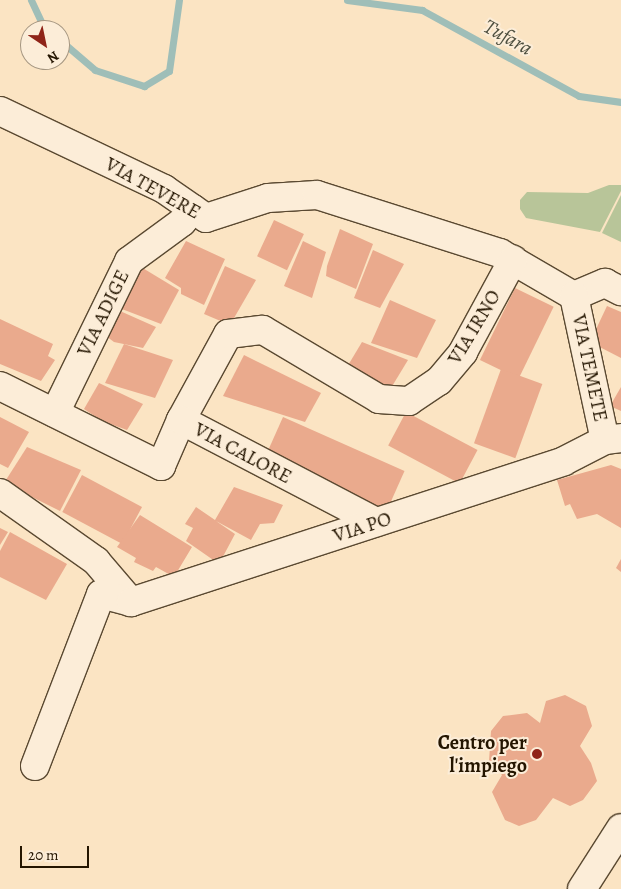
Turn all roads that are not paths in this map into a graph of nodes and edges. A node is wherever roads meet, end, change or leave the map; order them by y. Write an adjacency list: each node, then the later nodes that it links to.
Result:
1 (0, 111): 2 (street, VIA TEVERE)
2 (193, 209): 3 (street, VIA TEVERE); 7 (street, VIA ADIGE)
3 (513, 260): 5 (street); 8 (street, VIA IRNO)
4 (621, 291): 5 (street)
5 (574, 296): 9 (street, VIA TEMETE)
6 (0, 386): 7 (street, VIA CALORE)
7 (55, 413): 8 (street, VIA CALORE)
8 (180, 420): 11 (street, VIA CALORE)
9 (613, 439): 11 (street, VIA PO)
10 (0, 493): 12 (street)
11 (376, 522): 12 (street, VIA PO)
12 (131, 602): 13 (street)
13 (35, 766)
14 (621, 828): 15 (street)
15 (582, 889)

